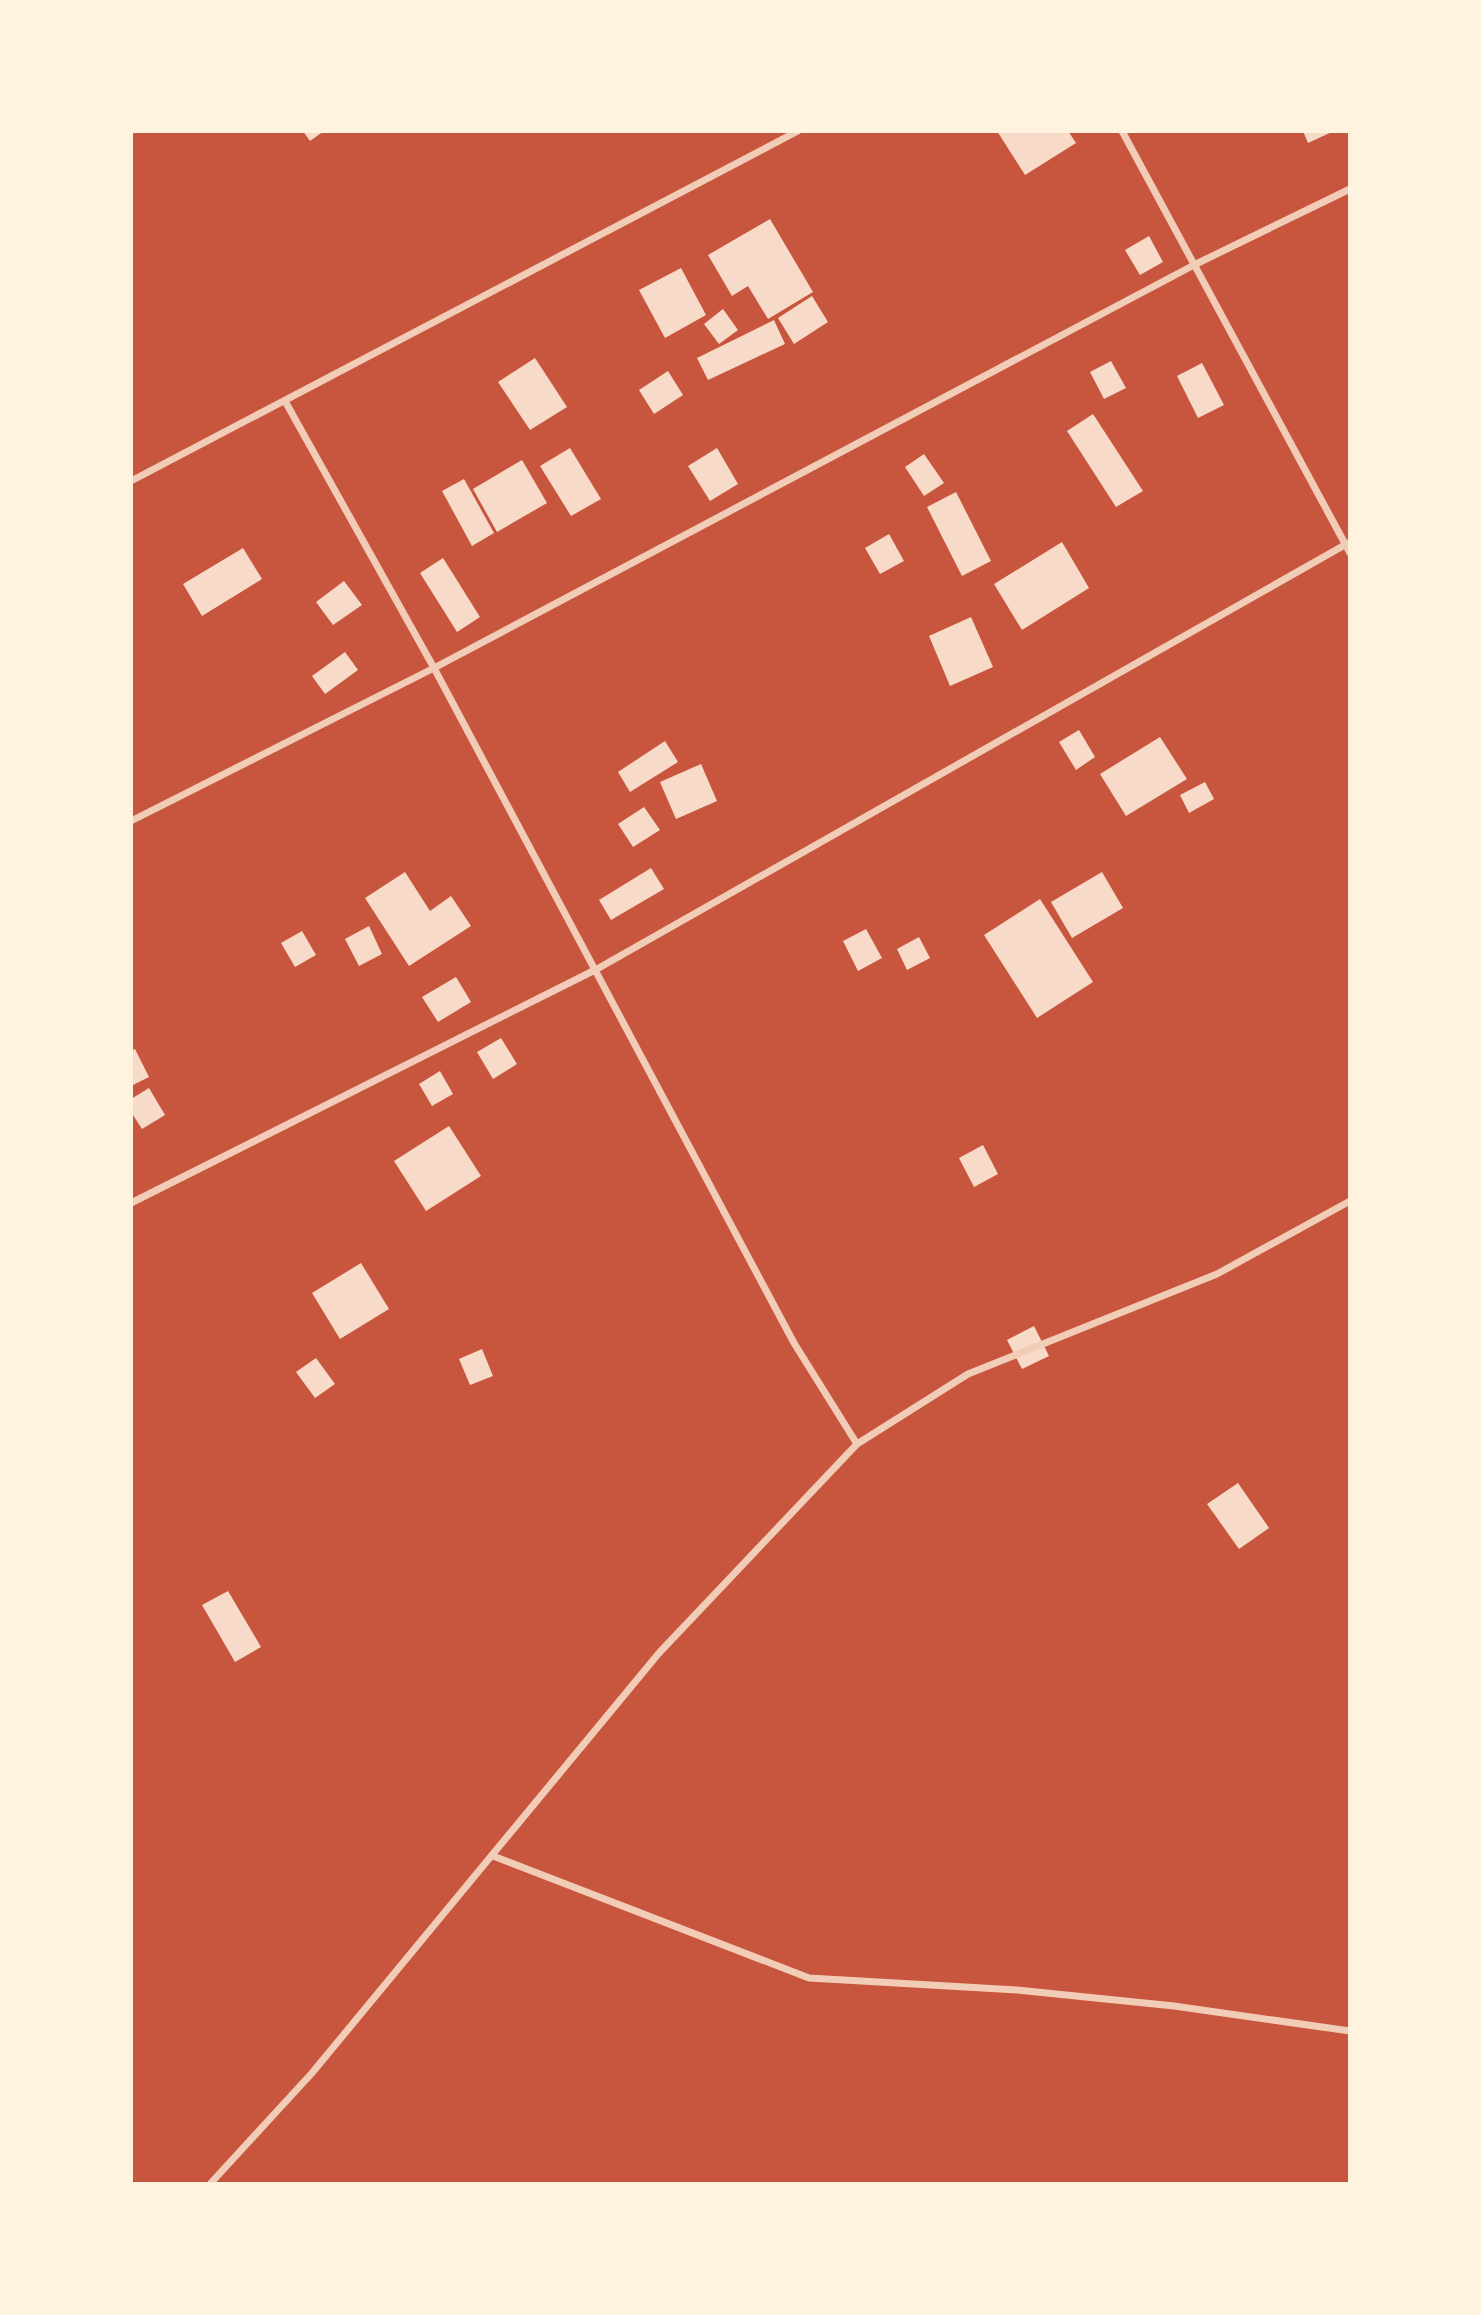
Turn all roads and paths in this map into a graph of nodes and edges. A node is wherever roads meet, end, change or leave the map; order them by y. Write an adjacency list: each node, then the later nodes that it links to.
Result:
1 (798, 131): 5 (street)
2 (1122, 131): 4 (street)
3 (1350, 189): 4 (street)
4 (1194, 265): 7 (street); 9 (street)
5 (285, 401): 6 (street); 9 (street)
6 (131, 481)
7 (1347, 543): 8 (street); 11 (street)
8 (1350, 553)
9 (435, 668): 10 (street); 11 (street)
10 (131, 821)
11 (597, 969): 13 (street); 14 (street)
12 (1350, 1201): 14 (street)
13 (131, 1203)
14 (858, 1444): 15 (street)
15 (493, 1856): 16 (street); 17 (street)
16 (1350, 2031)
17 (210, 2184)

